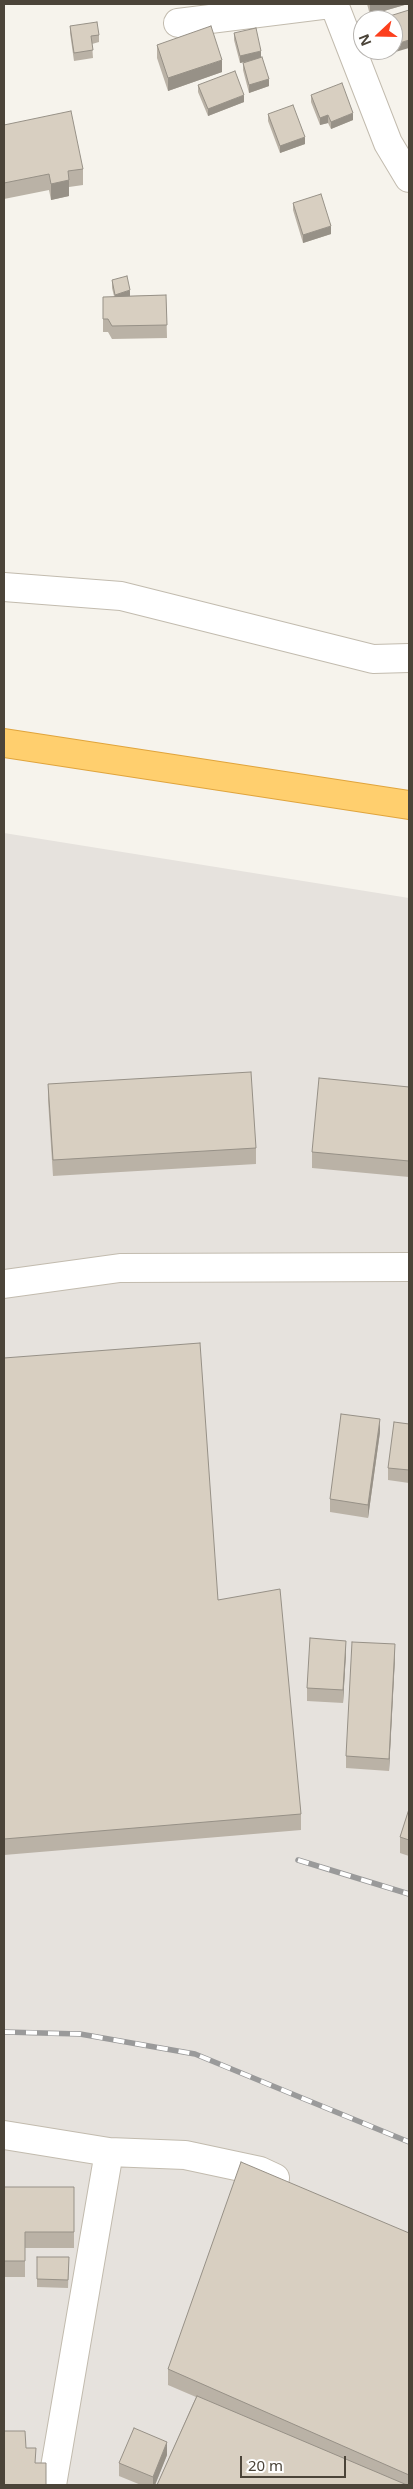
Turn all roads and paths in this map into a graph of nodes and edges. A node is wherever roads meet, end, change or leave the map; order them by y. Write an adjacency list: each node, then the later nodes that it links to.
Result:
1 (330, 4): 3 (street)
2 (334, 4): 4 (street)
3 (178, 23)
4 (409, 178)
5 (4, 587): 6 (street)
6 (409, 658)
7 (4, 743): 8 (highway)
8 (409, 805)
9 (409, 1267): 10 (street)
10 (4, 1284)
11 (4, 2136): 12 (street)
12 (110, 2152): 13 (street); 14 (street)
13 (295, 2186)
14 (52, 2485)

